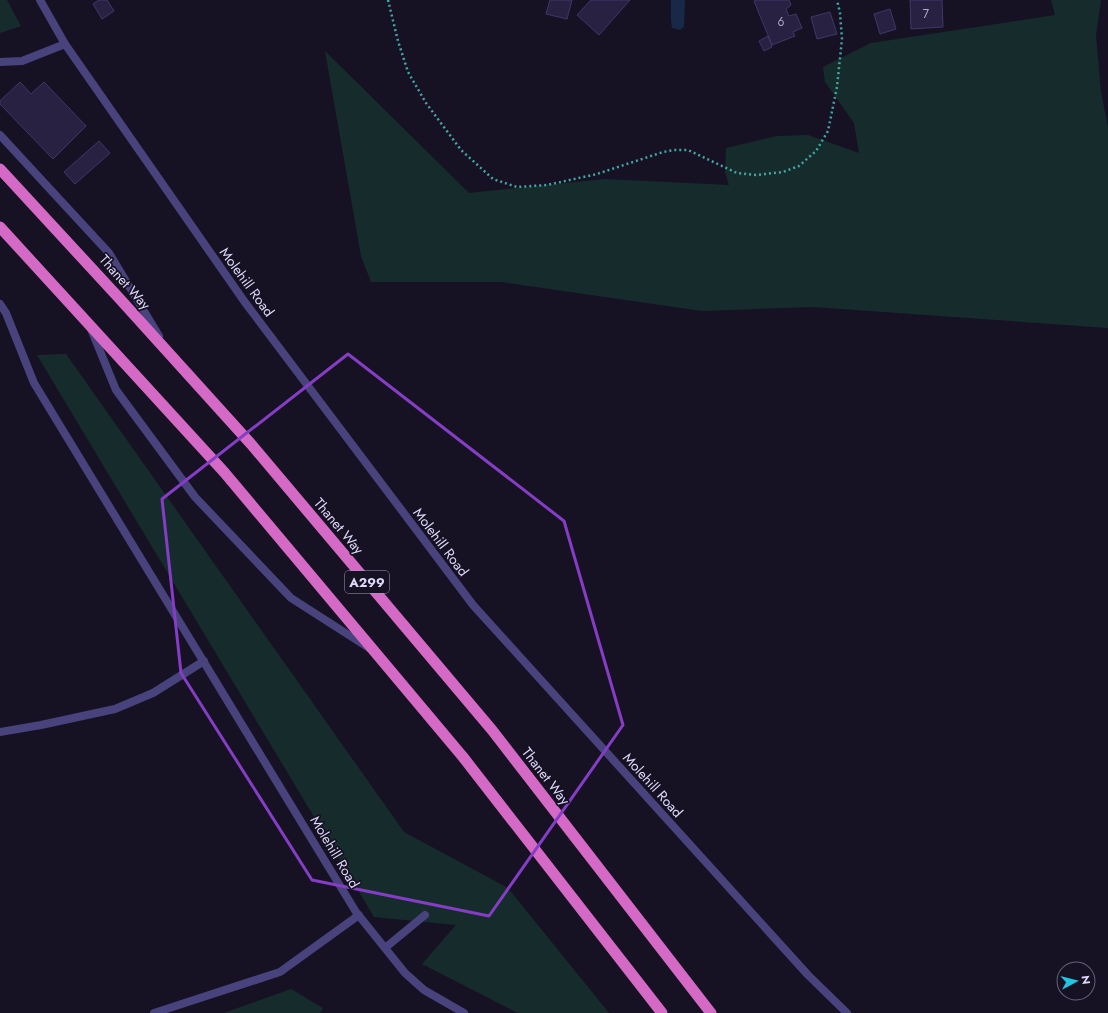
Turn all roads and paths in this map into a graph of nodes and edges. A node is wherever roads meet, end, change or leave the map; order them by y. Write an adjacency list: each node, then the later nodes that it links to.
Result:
1 (40, 0): 4 (street, Molehill Road)
2 (388, 0): 3 (path)
3 (837, 0)
4 (65, 44): 5 (street); 22 (street, Molehill Road)
5 (0, 62)
6 (0, 135): 11 (street)
7 (0, 169): 11 (highway, Thanet Way / A299)
8 (0, 227): 10 (highway, A299)
9 (0, 304): 13 (street, Molehill Road)
10 (90, 326): 12 (highway, A299); 12 (street)
11 (168, 352): 21 (highway, Thanet Way / A299)
12 (375, 652): 20 (highway, A299)
13 (204, 661): 14 (street); 15 (street, Molehill Road)
14 (0, 732)
15 (359, 915): 17 (street, Molehill Road); 18 (street)
16 (425, 915): 17 (street)
17 (384, 948): 19 (street, Molehill Road)
18 (154, 1013)
19 (464, 1013)
20 (662, 1013)
21 (711, 1013)
22 (847, 1013)

